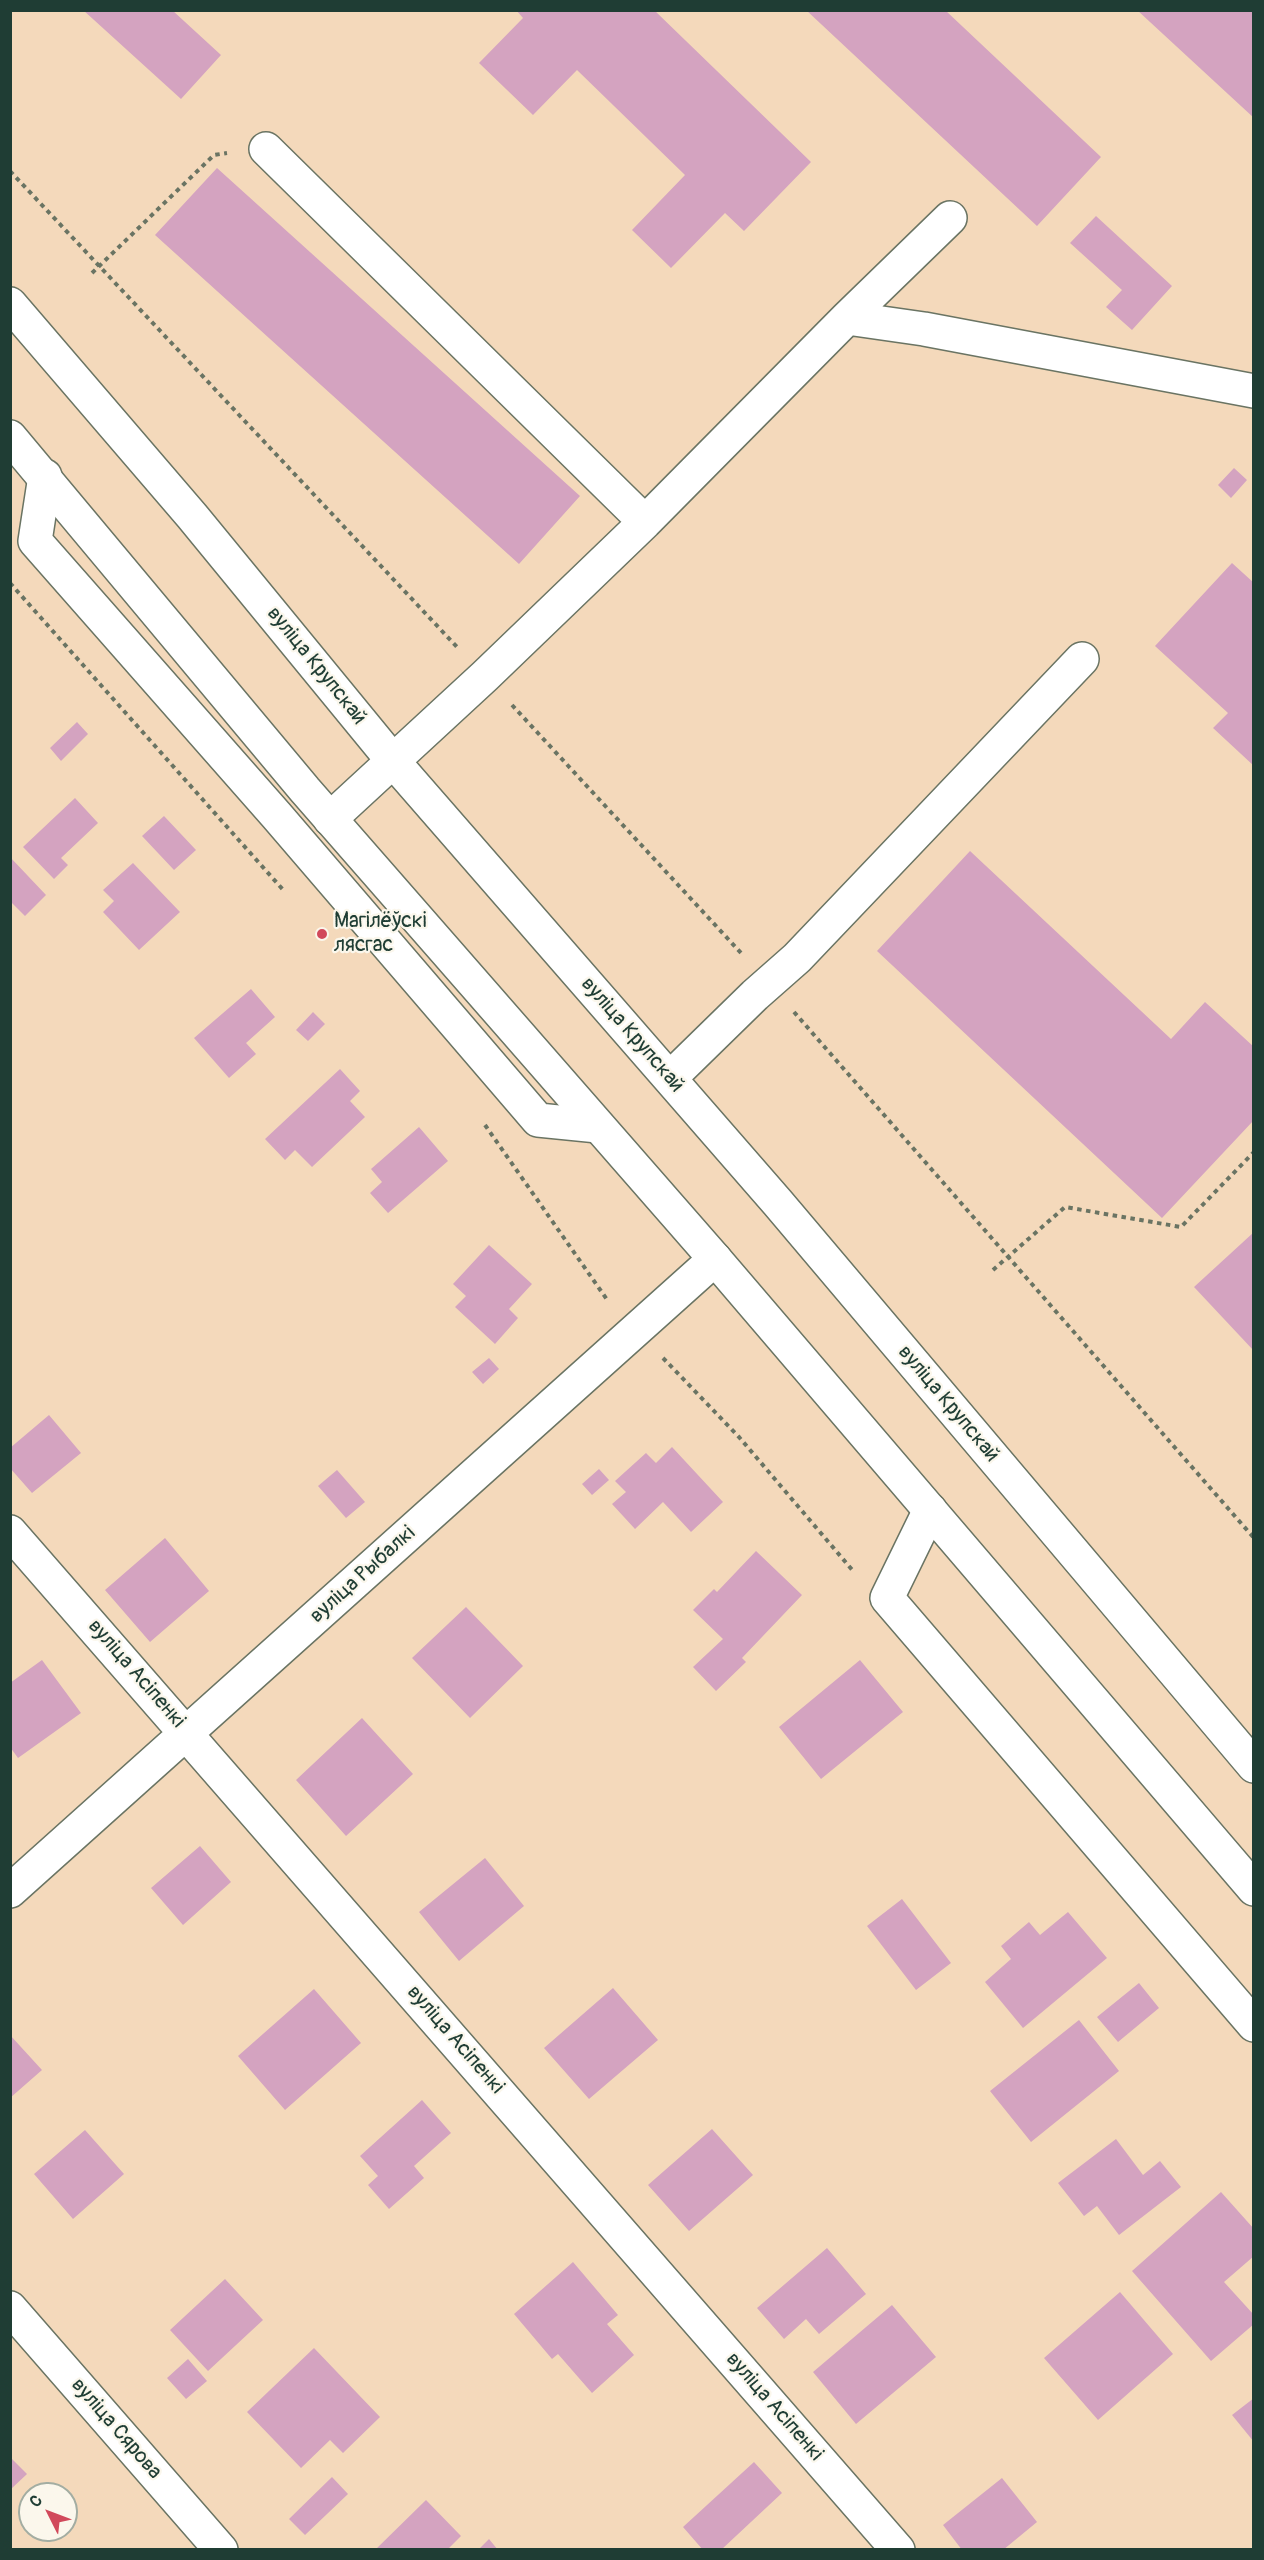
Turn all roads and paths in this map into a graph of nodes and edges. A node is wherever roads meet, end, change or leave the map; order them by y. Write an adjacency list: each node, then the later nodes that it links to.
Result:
1 (266, 149): 4 (path); 11 (main road)
2 (10, 171): 4 (path)
3 (950, 218): 7 (main road)
4 (100, 266): 5 (path); 13 (path)
5 (92, 273)
6 (10, 304): 14 (main road, вуліца Крупскай)
7 (846, 318): 8 (main road); 11 (main road)
8 (1254, 391)
9 (10, 437): 10 (main road)
10 (45, 476): 15 (main road); 18 (main road)
11 (645, 522): 13 (main road)
12 (1082, 659): 16 (main road)
13 (485, 676): 14 (main road); 16 (path)
14 (393, 761): 15 (main road); 17 (main road, вуліца Крупскай)
15 (330, 819): 18 (main road)
16 (768, 983): 17 (main road); 20 (path)
17 (670, 1078): 27 (main road, вуліца Крупскай)
18 (597, 1126): 21 (main road)
19 (1254, 1152): 20 (path)
20 (1008, 1257): 22 (path); 25 (path)
21 (715, 1259): 23 (main road); 26 (main road, вуліца Рыбалкі)
22 (993, 1270)
23 (930, 1510): 28 (main road); 30 (main road)
24 (10, 1532): 26 (main road, вуліца Асіпенкі)
25 (1254, 1538)
26 (188, 1733): 29 (main road, вуліца Рыбалкі); 33 (main road, вуліца Асіпенкі)
27 (1254, 1766)
28 (1254, 1889)
29 (10, 1891)
30 (1254, 2025)
31 (10, 2308): 32 (main road, вуліца Сярова)
32 (221, 2550)
33 (898, 2550)

